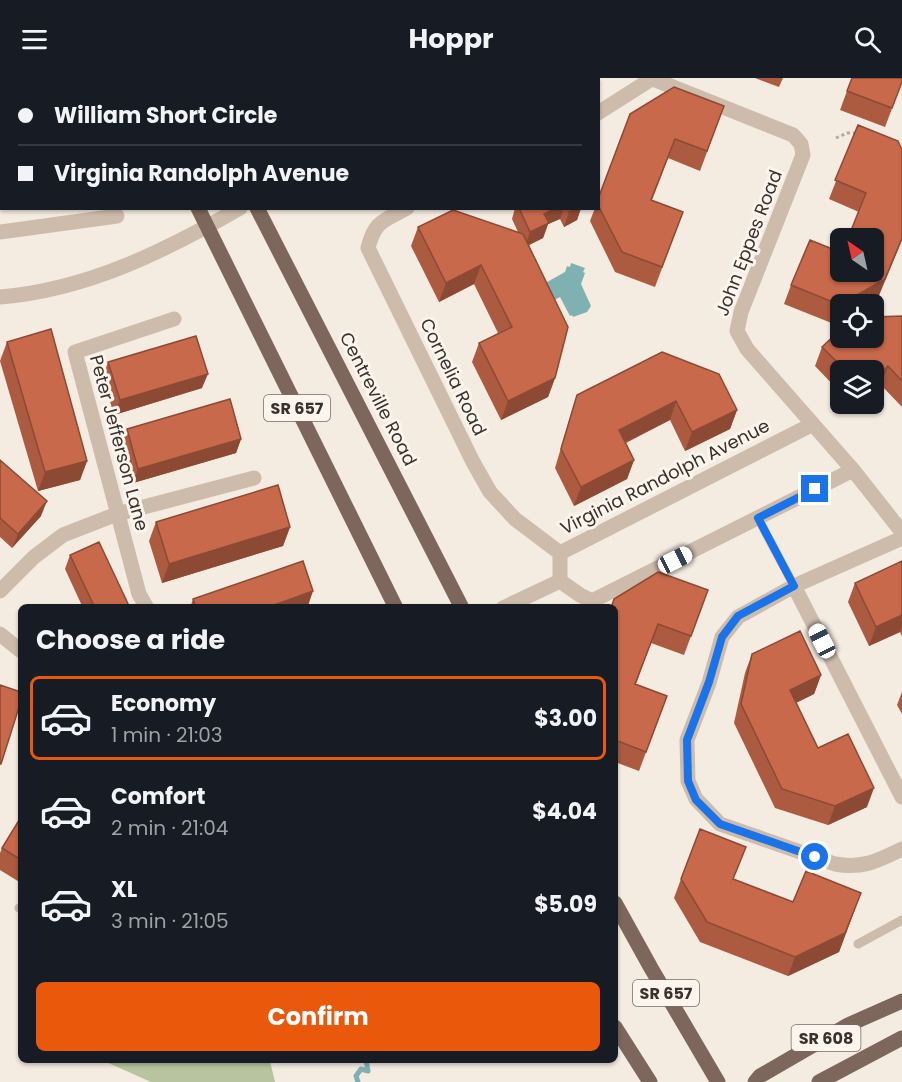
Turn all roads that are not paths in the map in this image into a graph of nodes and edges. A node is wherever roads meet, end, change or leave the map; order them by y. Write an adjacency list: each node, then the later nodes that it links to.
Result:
1 (653, 78): 2 (street); 12 (street, John Eppes Road)
2 (600, 112)
3 (199, 210): 8 (main road, SR 657)
4 (237, 210): 8 (street)
5 (258, 210): 25 (main road, Centreville Road / SR 657)
6 (403, 210): 19 (street, Cornelia Road)
7 (117, 216): 9 (street)
8 (207, 227): 10 (street); 24 (main road, SR 657)
9 (0, 232)
10 (0, 297)
11 (174, 319): 15 (street, Peter Jefferson Lane)
12 (813, 424): 13 (street, John Eppes Road); 19 (street, Virginia Randolph Avenue)
13 (854, 470): 16 (street); 17 (street, John Eppes Road)
14 (254, 478): 15 (street)
15 (117, 514): 21 (street); 23 (street, Peter Jefferson Lane)
16 (758, 518): 20 (street); 22 (lane)
17 (902, 532)
18 (902, 538): 22 (street)
19 (560, 553): 20 (street, Virginia Randolph Avenue)
20 (560, 581): 26 (street)
21 (2, 584)
22 (794, 586): 29 (street); 30 (street)
23 (145, 604)
24 (394, 604)
25 (460, 604)
26 (512, 604)
27 (0, 634): 28 (street)
28 (18, 649)
29 (902, 797)
30 (902, 849)
31 (618, 908): 38 (main road, SR 657)
32 (902, 920): 33 (lane)
33 (858, 944)
34 (902, 1001): 39 (main road, SR 608)
35 (618, 1032): 37 (main road)
36 (902, 1038): 40 (main road, SR 608)
37 (650, 1082)
38 (718, 1082)
39 (755, 1082)
40 (819, 1082)

